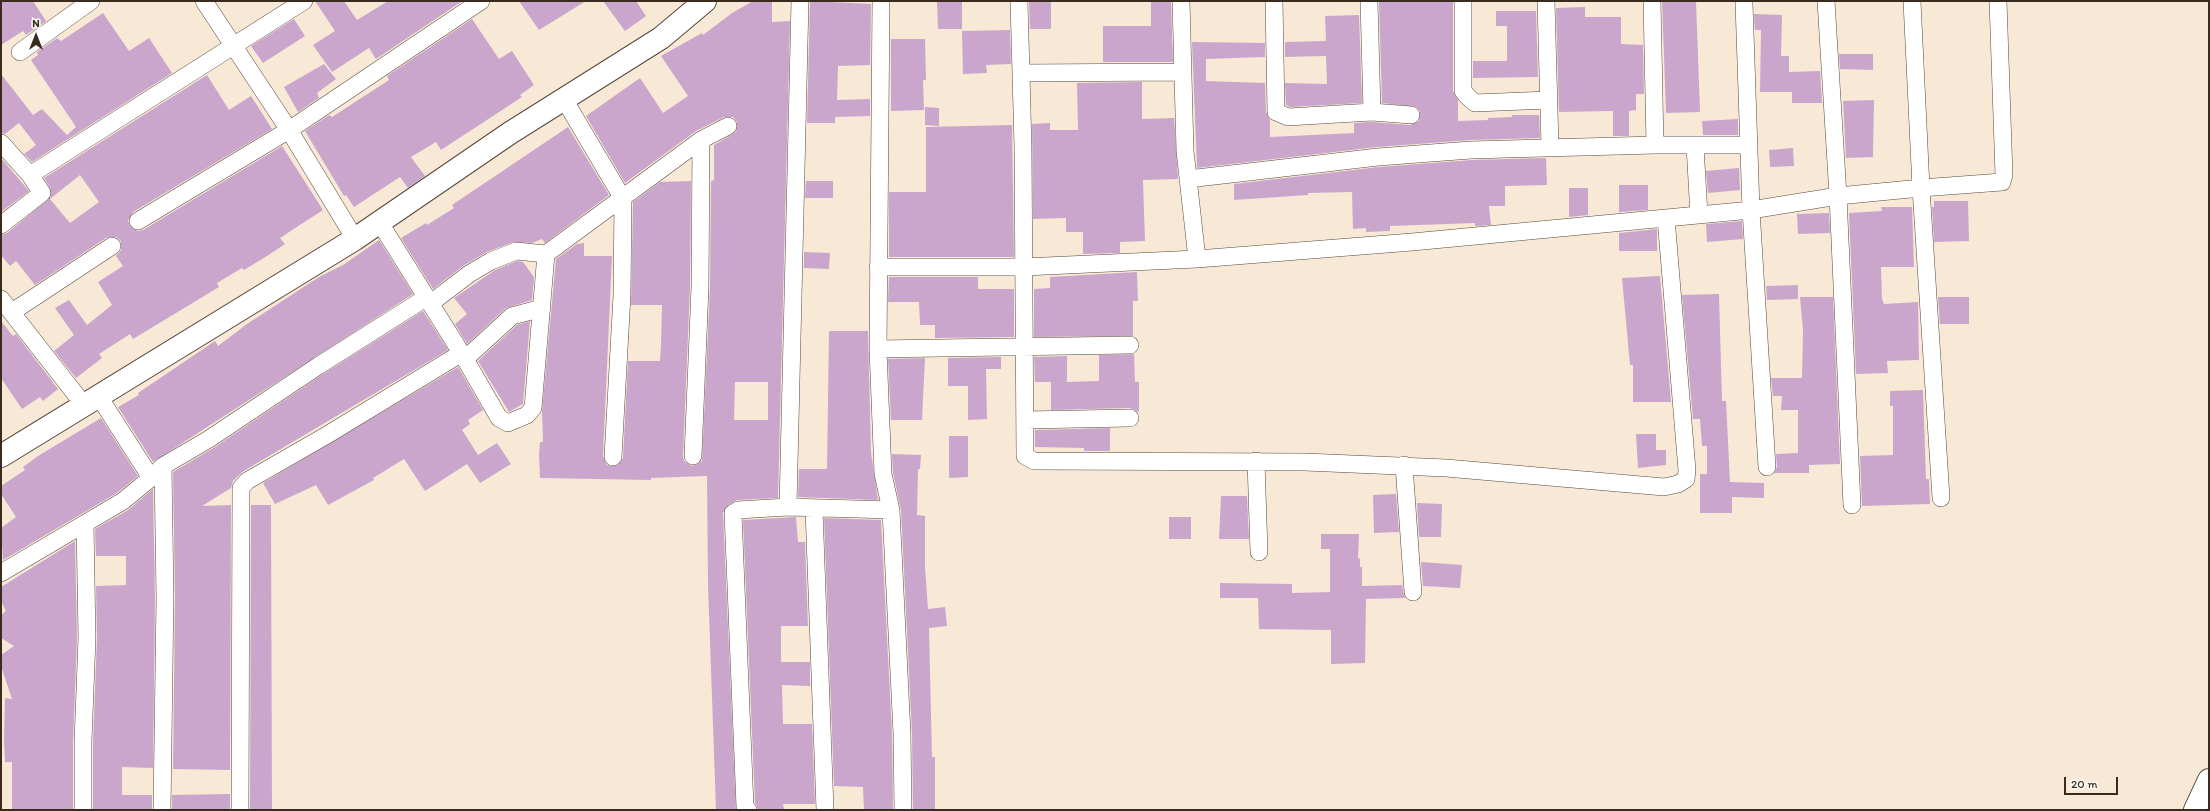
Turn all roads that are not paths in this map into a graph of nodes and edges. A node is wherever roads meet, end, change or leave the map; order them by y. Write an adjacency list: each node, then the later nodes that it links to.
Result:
1 (91, 1): 20 (street)
2 (204, 1): 19 (street)
3 (304, 1): 19 (street)
4 (481, 1): 28 (street)
5 (706, 1): 23 (street)
6 (800, 1): 73 (street)
7 (881, 1): 50 (street)
8 (1019, 1): 22 (street)
9 (1181, 1): 21 (street)
10 (1274, 1): 25 (street)
11 (1369, 1): 25 (street)
12 (1463, 1): 24 (street)
13 (1546, 1): 24 (street)
14 (1652, 1): 31 (street)
15 (1826, 1): 38 (street)
16 (1912, 1): 37 (street)
17 (1998, 1): 37 (street)
18 (1744, 3): 32 (street)
19 (233, 47): 28 (street); 35 (street)
20 (20, 52)
21 (1183, 72): 22 (street); 36 (street)
22 (1021, 73): 51 (street)
23 (564, 99): 39 (street); 44 (street)
24 (1549, 100): 34 (street)
25 (1372, 112): 26 (street)
26 (1411, 116)
27 (728, 126): 29 (street)
28 (289, 130): 43 (street); 46 (street)
29 (701, 140): 39 (street); 64 (street)
30 (1, 143): 35 (street)
31 (1654, 145): 33 (street); 34 (street)
32 (1749, 145): 33 (street); 40 (street)
33 (1695, 146): 41 (street)
34 (1550, 147): 36 (street)
35 (30, 175): 45 (street)
36 (1188, 179): 49 (street)
37 (1921, 188): 38 (street); 71 (street)
38 (1838, 196): 40 (street); 72 (street)
39 (623, 198): 48 (street); 65 (street)
40 (1751, 210): 41 (street); 69 (street)
41 (1699, 215): 42 (street)
42 (1666, 218): 49 (street); 67 (street)
43 (138, 221)
44 (380, 223): 46 (street); 53 (street)
45 (1, 225)
46 (355, 239): 60 (street)
47 (112, 246): 55 (street)
48 (546, 254): 53 (street); 54 (street)
49 (1197, 259): 51 (street)
50 (878, 268): 51 (street); 58 (street)
51 (1024, 268): 56 (street)
52 (1, 299): 55 (street)
53 (429, 300): 59 (street); 68 (street)
54 (542, 308): 59 (street); 59 (street)
55 (12, 312): 60 (street)
56 (1025, 346): 57 (street); 58 (street); 62 (street)
57 (1130, 346)
58 (878, 349): 75 (street)
59 (463, 356): 83 (street)
60 (91, 400): 63 (street); 70 (street)
61 (1130, 418): 62 (street)
62 (1026, 420): 66 (street)
63 (1, 456)
64 (693, 456)
65 (613, 457)
66 (1256, 461): 67 (street); 77 (street)
67 (1404, 465): 79 (street)
68 (163, 466): 70 (street); 82 (street)
69 (1767, 467)
70 (151, 478): 76 (street)
71 (1941, 498)
72 (1852, 505)
73 (788, 507): 74 (street); 84 (street)
74 (814, 509): 75 (street); 85 (street)
75 (891, 510): 86 (street)
76 (85, 524): 78 (street); 81 (street)
77 (1259, 552)
78 (1, 573)
79 (1413, 592)
80 (2209, 780): 87 (street)
81 (83, 810)
82 (162, 810)
83 (240, 810)
84 (748, 810)
85 (825, 810)
86 (903, 810)
87 (2195, 810)

